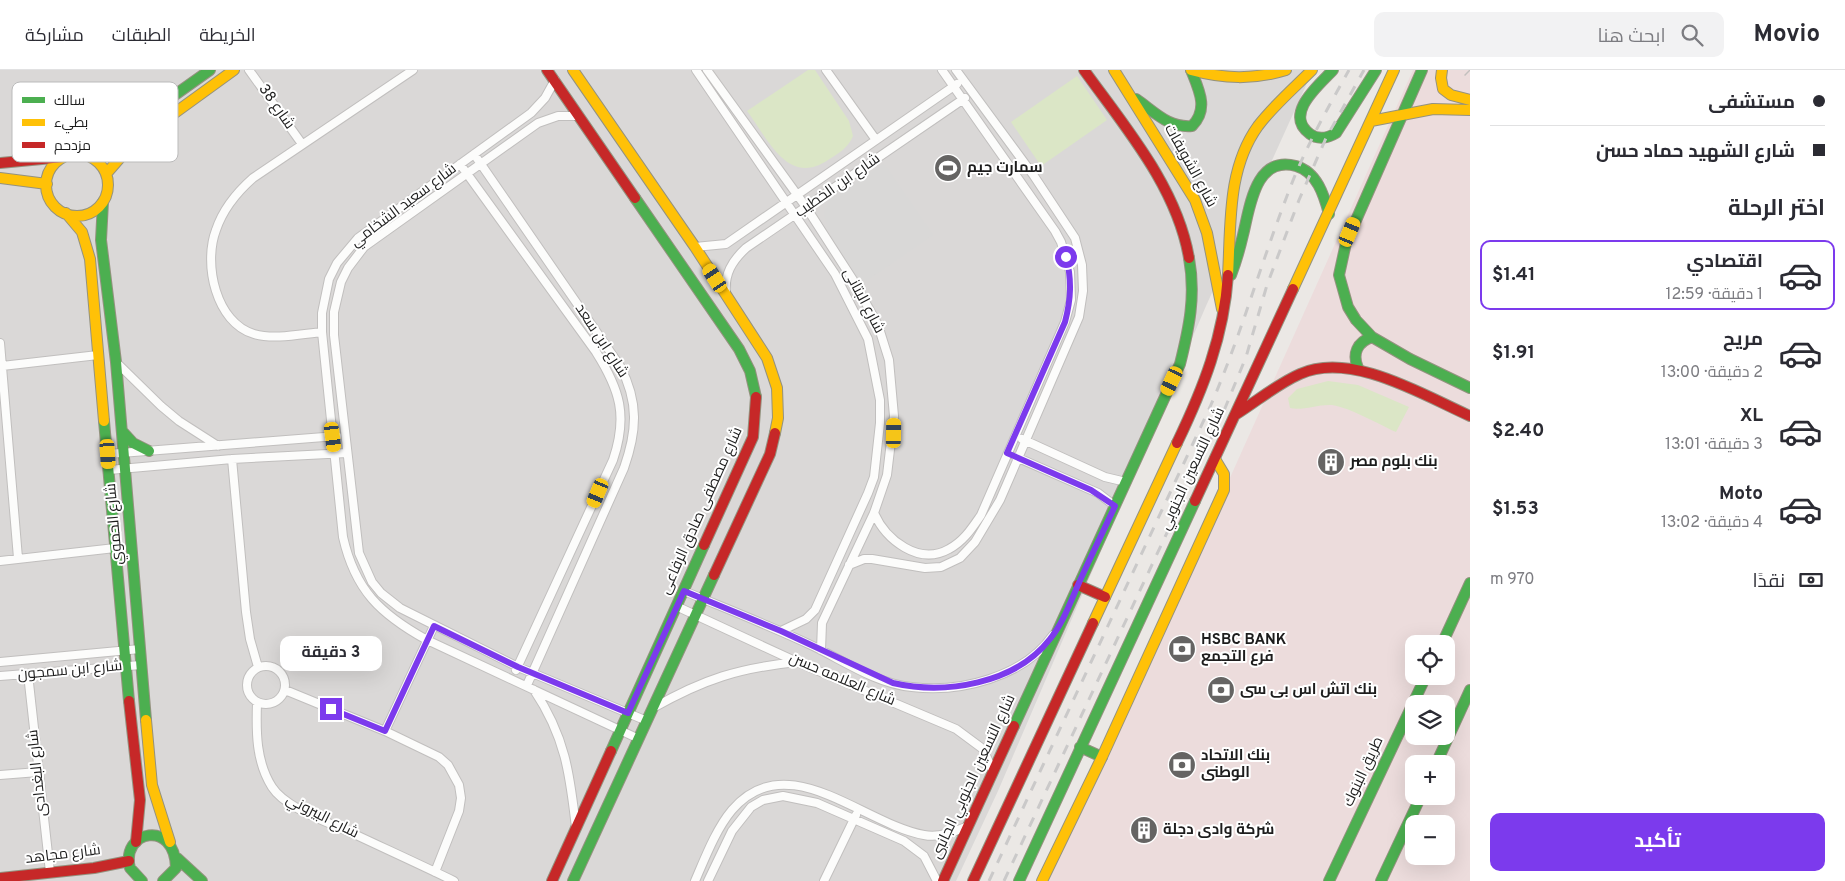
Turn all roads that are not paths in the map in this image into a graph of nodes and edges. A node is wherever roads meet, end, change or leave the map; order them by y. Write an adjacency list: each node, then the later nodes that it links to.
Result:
1 (210, 70): 25 (main road)
2 (234, 70): 31 (main road)
3 (249, 70): 36 (street, شارع 38)
4 (413, 70): 36 (street)
5 (547, 70): 22 (main road, شارع مصطفى صادق الرفاعى)
6 (573, 70): 54 (main road)
7 (696, 70): 49 (street, شارع البتانى)
8 (707, 70): 47 (street, شارع البتانى)
9 (826, 70): 35 (street)
10 (942, 70): 24 (street)
11 (956, 70): 23 (street)
12 (1084, 70): 85 (main road, شارع التسعين الجنوبي الجانبى)
13 (1114, 70): 27 (main road, شارع الشويفات)
14 (1191, 70): 15 (main road); 27 (main road)
15 (1286, 70)
16 (1312, 70): 55 (main road, شارع التسعين الجنوبي)
17 (1333, 70): 18 (main road)
18 (1376, 70)
19 (1394, 70): 34 (main road, شارع التسعين الجنوبي)
20 (1422, 70): 32 (main road)
21 (1442, 70): 29 (main road)
22 (555, 80): 33 (main road, شارع مصطفى صادق الرفاعى); 37 (street, شارع سعيد الشخامي)
23 (963, 80): 24 (street, شارع ابن الخطيب); 26 (street)
24 (953, 87): 28 (street); 35 (street, شارع ابن الخطيب)
25 (178, 93)
26 (972, 93): 28 (street, شارع ابن الخطيب); 72 (street)
27 (1131, 95): 57 (main road, شارع الشويفات)
28 (962, 100): 50 (street, شارع ابن الخطيب); 70 (street)
29 (1470, 100)
30 (1470, 110): 32 (main road)
31 (178, 111)
32 (1403, 113): 34 (main road); 59 (main road)
33 (579, 116): 42 (street, شارع سعيد الشخامي); 96 (main road, شارع مصطفى صادق الرفاعى)
34 (1371, 121): 52 (main road, شارع التسعين الجنوبي)
35 (876, 140): 47 (street, شارع ابن الخطيب)
36 (302, 144): 58 (street)
37 (474, 154): 41 (street, شارع سعيد الشخامي); 42 (street, شارع ابن سعد)
38 (60, 162): 46 (main road)
39 (98, 162): 43 (main road)
40 (116, 162): 43 (main road)
41 (460, 164): 44 (street, شارع ابن سعد); 58 (street, شارع سعيد الشخامي)
42 (481, 164): 44 (street, شارع سعيد الشخامي); 89 (street, شارع ابن سعد)
43 (106, 174): 48 (main road)
44 (468, 175): 69 (street, شارع سعيد الشخامي); 87 (street, شارع ابن سعد)
45 (0, 178): 46 (main road)
46 (46, 184): 51 (main road)
47 (796, 195): 49 (street, شارع ابن الخطيب); 50 (street, شارع البتانى)
48 (103, 202): 51 (main road); 62 (main road, شارع الحموي)
49 (786, 202): 53 (street, شارع البتانى); 54 (street, شارع ابن الخطيب)
50 (806, 207): 53 (street, شارع ابن الخطيب); 88 (street, شارع البتانى)
51 (66, 213): 61 (main road, شارع الحموي)
52 (1329, 214): 55 (main road); 66 (main road, شارع التسعين الجنوبي)
53 (795, 215): 56 (street, شارع ابن الخطيب); 103 (street, شارع البتانى)
54 (694, 246): 56 (main road)
55 (1227, 288): 57 (main road, شارع التسعين الجنوبي)
56 (726, 294): 98 (main road)
57 (1224, 315): 97 (main road, شارع التسعين الجنوبي)
58 (322, 332): 71 (street, شارع سعيد الشخامي)
59 (1372, 337): 64 (main road); 65 (main road)
60 (0, 344): 63 (street)
61 (98, 355): 63 (street); 79 (main road, شارع الحموي)
62 (116, 362): 68 (main road, شارع الحموي); 73 (street)
63 (2, 366): 91 (street)
64 (1358, 368): 66 (main road); 67 (main road)
65 (1470, 388)
66 (1235, 415): 82 (main road, شارع التسعين الجنوبي)
67 (1470, 416)
68 (122, 430): 74 (main road); 76 (main road, شارع الحموي)
69 (344, 436): 71 (street); 75 (street, شارع سعيد الشخامي)
70 (1015, 436): 72 (street); 78 (street)
71 (333, 437): 73 (street); 77 (street, شارع سعيد الشخامي)
72 (1026, 441): 80 (street); 85 (street)
73 (218, 446): 74 (street)
74 (148, 451): 76 (street)
75 (347, 452): 77 (street); 102 (street, شارع سعيد الشخامي)
76 (124, 453): 79 (street); 83 (main road, شارع الحموي)
77 (335, 453): 81 (street); 105 (street, شارع سعيد الشخامي)
78 (1007, 453): 80 (street); 88 (street)
79 (108, 454): 84 (main road, شارع الحموي)
80 (1019, 458): 86 (street); 93 (street)
81 (232, 459): 83 (street); 113 (street)
82 (1215, 459): 130 (main road, شارع التسعين الجنوبي); 132 (main road)
83 (125, 468): 84 (street); 106 (main road, شارع الحموي)
84 (109, 470): 90 (main road, شارع الحموي)
85 (1126, 482): 86 (main road, شارع التسعين الجنوبي الجانبى)
86 (1115, 506): 95 (main road, شارع التسعين الجنوبي الجانبى)
87 (591, 510): 89 (street); 114 (street, شارع ابن سعد)
88 (874, 513): 93 (street, شارع البتانى)
89 (602, 515): 115 (street, شارع ابن سعد)
90 (115, 548): 91 (street); 108 (main road, شارع الحموي)
91 (18, 558): 92 (street)
92 (0, 561)
93 (849, 565): 107 (street, شارع البتانى)
94 (1470, 583): 104 (main road)
95 (1078, 585): 97 (main road); 101 (main road, شارع التسعين الجنوبي الجانبى)
96 (684, 591): 98 (street, شارع العلامه حسن); 99 (main road, شارع مصطفى صادق الرفاعى)
97 (1105, 597): 159 (main road, شارع التسعين الجنوبي)
98 (703, 599): 100 (main road); 103 (street, شارع العلامه حسن)
99 (676, 606): 100 (street, شارع العلامه حسن); 125 (main road, شارع مصطفى صادق الرفاعى)
100 (696, 615): 110 (street, شارع العلامه حسن); 124 (main road)
101 (1061, 623): 107 (street, شارع العلامه حسن); 133 (main road, شارع التسعين الجنوبي الجانبى)
102 (434, 626): 105 (street); 114 (street, شارع سعيد الشخامي)
103 (781, 631): 107 (street, شارع العلامه حسن)
104 (1446, 635)
105 (427, 640): 118 (street, شارع سعيد الشخامي); 128 (street)
106 (140, 649): 108 (street, شارع ابن سمجون); 111 (main road, شارع الحموي)
107 (821, 650)
108 (123, 651): 109 (street, شارع ابن سمجون); 112 (main road, شارع الحموي)
109 (0, 662)
110 (797, 662): 124 (street); 133 (street, شارع العلامه حسن)
111 (141, 665): 112 (street, شارع ابن سمجون); 142 (main road, شارع الحموي)
112 (125, 666): 116 (street, شارع ابن سمجون); 141 (main road, شارع الحموي)
113 (258, 667): 121 (street); 123 (street)
114 (518, 667): 115 (street, شارع سعيد الشخامي); 118 (street, شارع ابن سعد)
115 (532, 673): 120 (street, شارع ابن سعد); 125 (street, شارع سعيد الشخامي)
116 (28, 674): 117 (street, شارع ابن سمجون); 134 (street, شارع البغدادى)
117 (0, 676)
118 (512, 679): 120 (street, شارع سعيد الشخامي)
119 (1422, 685): 162 (main road, طريق البنوك)
120 (530, 687): 127 (street, شارع سعيد الشخامي); 140 (street)
121 (285, 690): 123 (street); 128 (street)
122 (1470, 690): 131 (main road)
123 (257, 703): 146 (street, شارع البيروني)
124 (653, 708): 126 (main road)
125 (628, 713): 126 (street, شارع سعيد الشخامي); 127 (main road, شارع مصطفى صادق الرفاعى)
126 (647, 721): 129 (main road)
127 (620, 730): 129 (street, شارع سعيد الشخامي); 140 (main road, شارع مصطفى صادق الرفاعى)
128 (385, 731): 146 (street)
129 (639, 738): 153 (main road)
130 (1080, 747): 132 (main road); 160 (main road, شارع التسعين الجنوبي)
131 (1440, 755)
132 (1102, 757): 161 (main road)
133 (993, 771): 139 (main road, شارع التسعين الجنوبي الجانبى)
134 (38, 772): 135 (street); 145 (street, شارع البغدادى)
135 (0, 775)
136 (1417, 805): 163 (main road)
137 (859, 809): 138 (street); 139 (street); 154 (street)
138 (854, 819): 155 (street); 156 (street); 157 (street)
139 (968, 826): 158 (main road, شارع التسعين الجنوبي الجانبى)
140 (576, 828): 152 (main road, شارع مصطفى صادق الرفاعى)
141 (136, 842): 142 (main road); 144 (main road, شارع الحموي)
142 (170, 842): 143 (main road, شارع الحموي)
143 (177, 858): 149 (main road); 150 (main road)
144 (129, 860): 145 (main road, شارع مجاهد); 148 (main road)
145 (50, 872): 147 (main road, شارع مجاهد)
146 (435, 872): 151 (street, شارع البيروني)
147 (0, 878)
148 (142, 881)
149 (163, 881)
150 (202, 881)
151 (454, 881)
152 (552, 881)
153 (573, 881)
154 (695, 881)
155 (708, 881)
156 (824, 881)
157 (937, 881)
158 (942, 881)
159 (973, 881)
160 (1019, 881)
161 (1042, 881)
162 (1329, 881)
163 (1381, 881)

